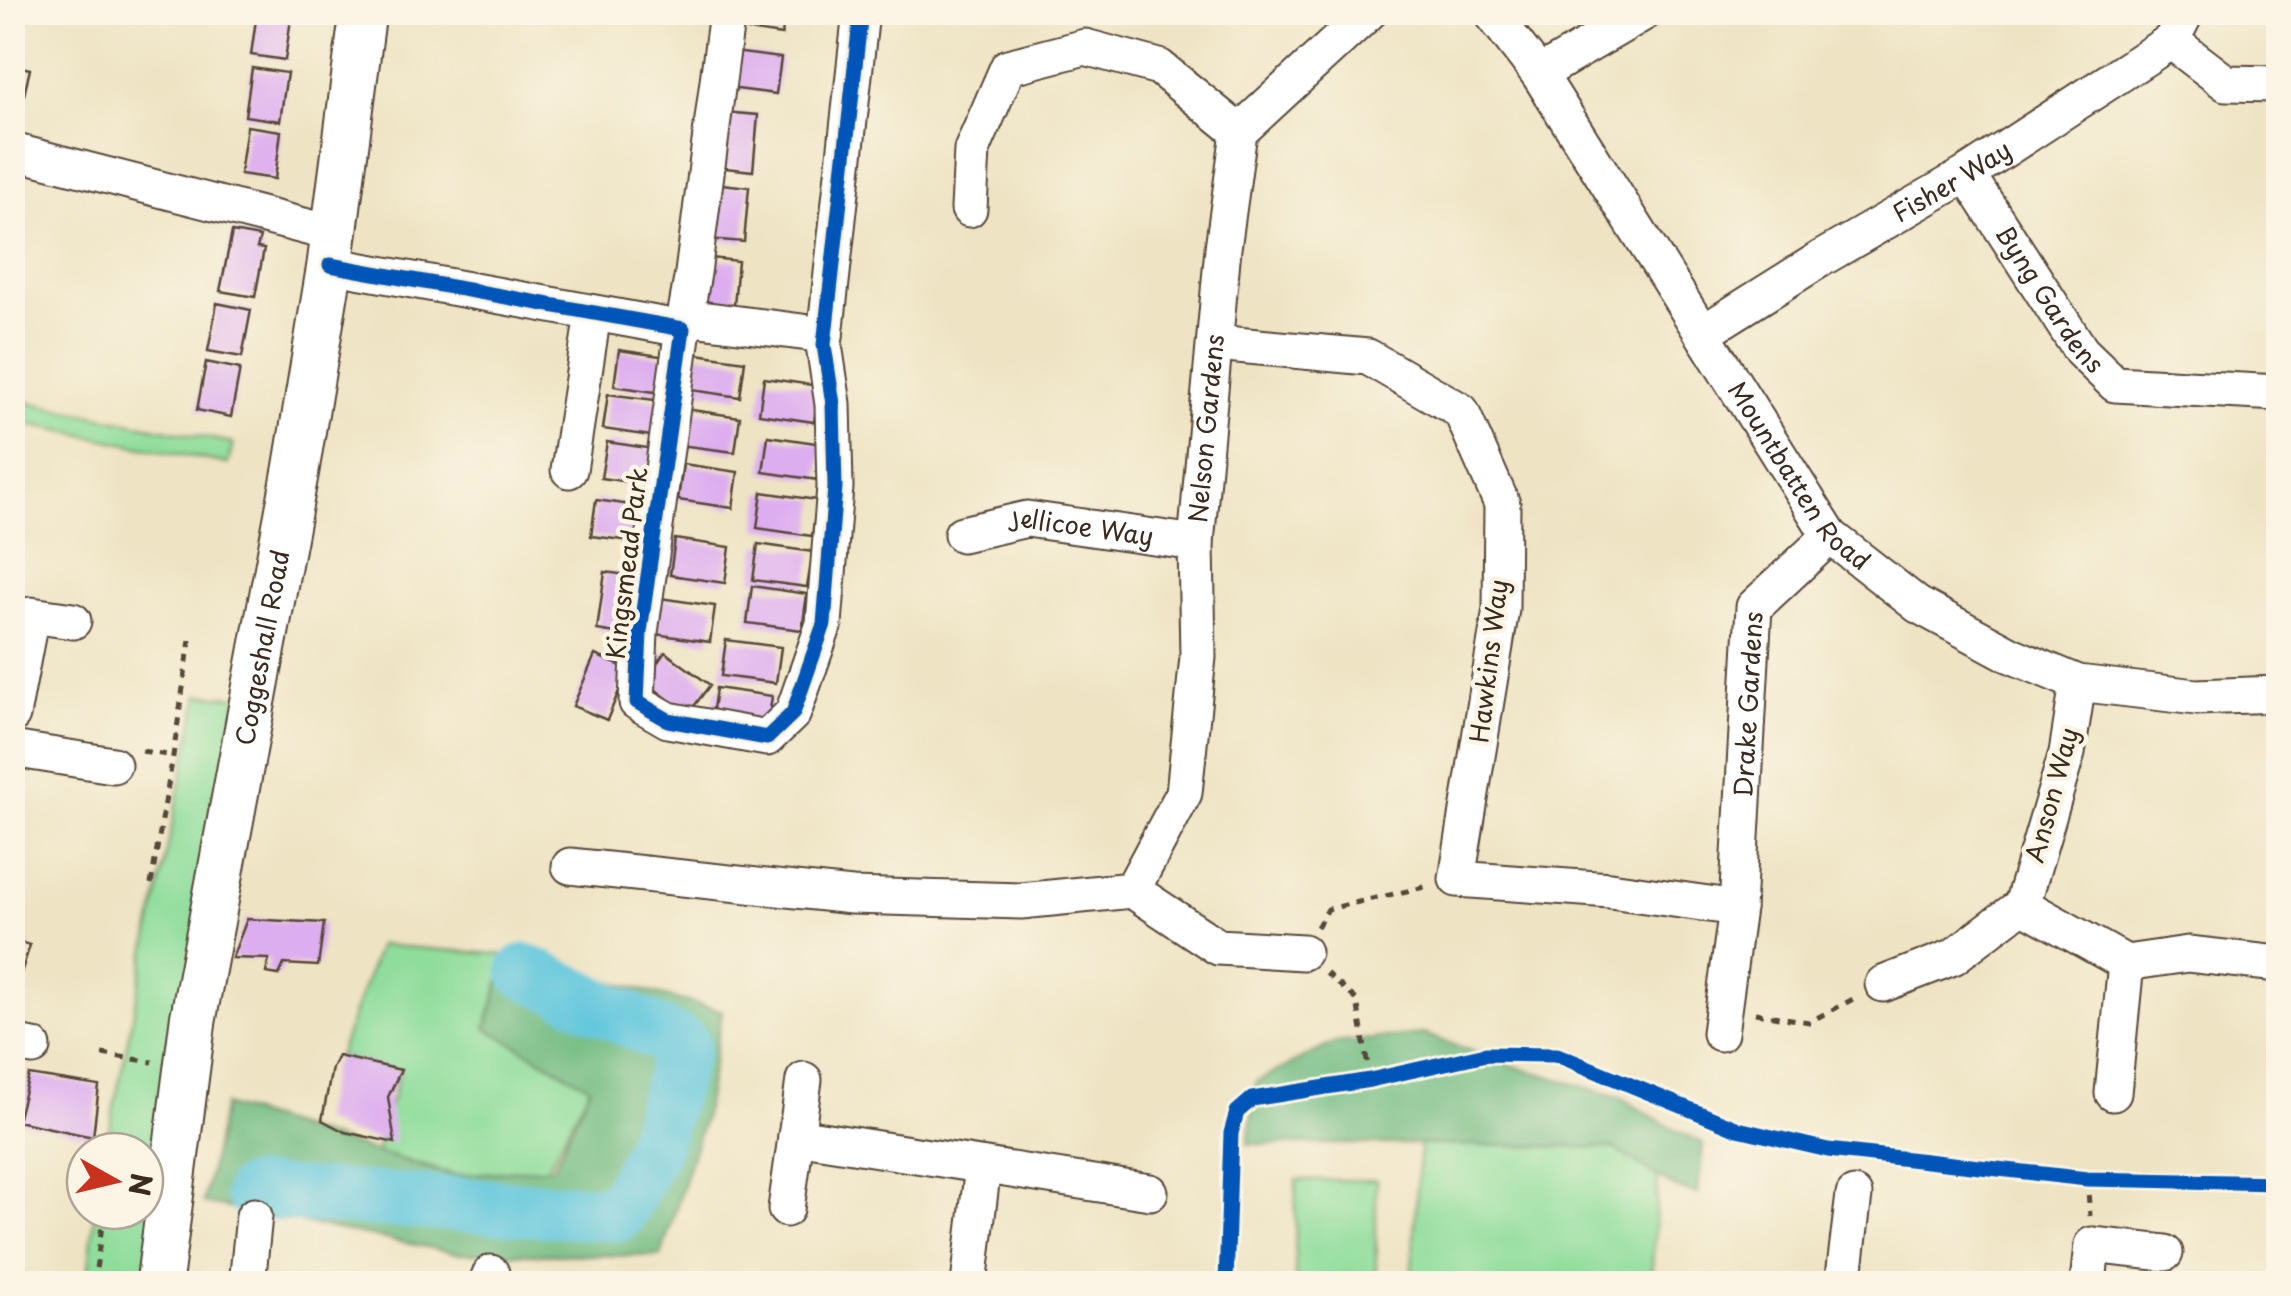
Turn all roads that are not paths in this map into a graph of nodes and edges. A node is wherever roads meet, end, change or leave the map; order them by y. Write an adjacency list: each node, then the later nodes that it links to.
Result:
1 (362, 12): 14 (main road, Coggeshall Road)
2 (727, 12): 16 (street)
3 (861, 12): 18 (street, Kingsmead Park)
4 (1369, 12): 10 (street)
5 (1490, 12): 8 (street, Mountbatten Road)
6 (1645, 12): 8 (street)
7 (2178, 27): 9 (street); 12 (street, Fisher Way)
8 (1539, 74): 17 (street, Mountbatten Road)
9 (2278, 84)
10 (1239, 132): 13 (street); 19 (street, Nelson Gardens)
11 (12, 151): 14 (street)
12 (1967, 174): 17 (street, Fisher Way); 20 (street, Byng Gardens)
13 (968, 209)
14 (332, 248): 15 (street); 49 (main road, Coggeshall Road)
15 (593, 314): 16 (street); 21 (street)
16 (684, 323): 18 (street); 18 (street, Kingsmead Park)
17 (1704, 332): 23 (street, Mountbatten Road)
18 (825, 335)
19 (1215, 343): 24 (street, Nelson Gardens); 34 (street, Hawkins Way)
20 (2278, 394)
21 (568, 470)
22 (962, 534): 24 (street, Jellicoe Way)
23 (1830, 536): 26 (street, Mountbatten Road); 34 (street, Drake Gardens)
24 (1196, 542): 32 (street, Nelson Gardens)
25 (73, 621): 28 (street)
26 (2078, 683): 27 (street, Mountbatten Road); 33 (street, Anson Way)
27 (2278, 694)
28 (12, 716)
29 (12, 749): 30 (street)
30 (113, 765)
31 (570, 866): 32 (street)
32 (1132, 890): 35 (street)
33 (2022, 905): 36 (street); 38 (street)
34 (1737, 908): 39 (street, Drake Gardens)
35 (1302, 952)
36 (2126, 964): 37 (street); 41 (street)
37 (2278, 964)
38 (1883, 984)
39 (1721, 1020)
40 (804, 1080): 42 (street)
41 (2113, 1093)
42 (796, 1136): 43 (street); 46 (street)
43 (982, 1166): 44 (street); 51 (street)
44 (1150, 1192)
45 (1854, 1195): 52 (street)
46 (786, 1209)
47 (254, 1216): 50 (street)
48 (2166, 1253): 53 (street)
49 (158, 1284)
50 (246, 1284)
51 (969, 1284)
52 (1844, 1284)
53 (2088, 1284)

